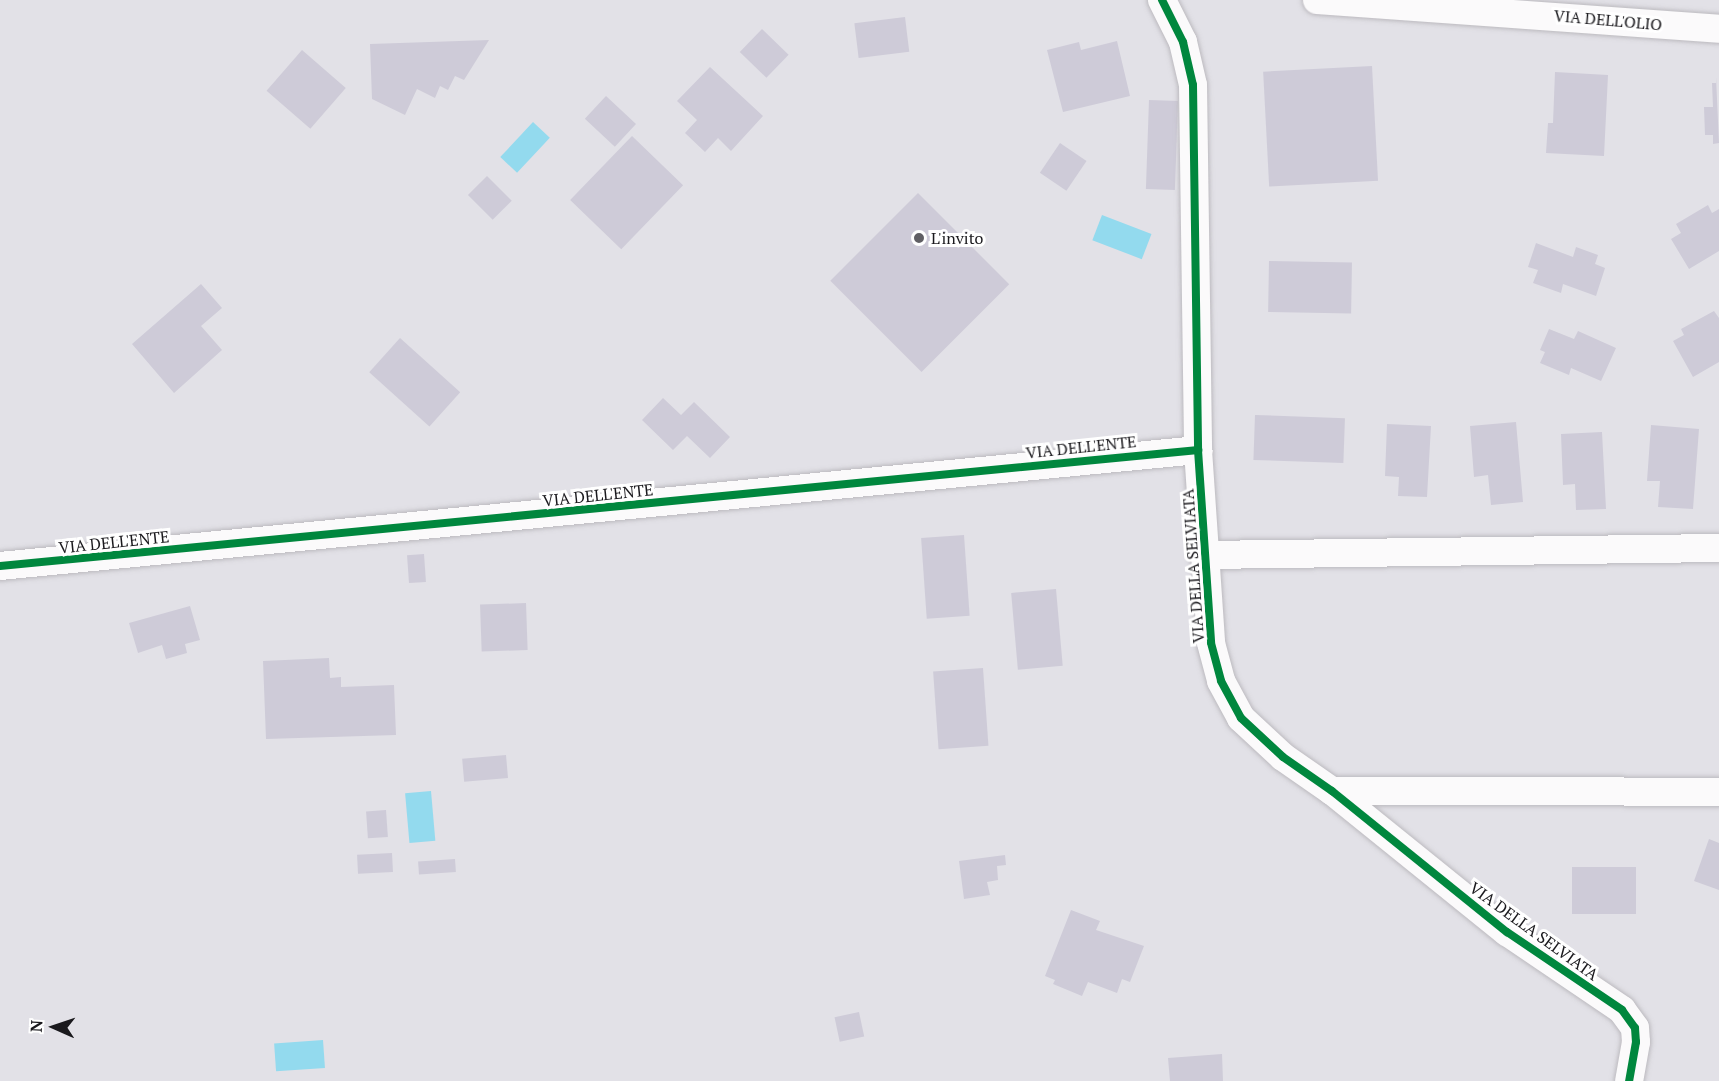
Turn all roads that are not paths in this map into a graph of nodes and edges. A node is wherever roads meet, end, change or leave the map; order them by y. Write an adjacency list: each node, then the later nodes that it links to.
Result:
1 (1162, 0): 4 (street, VIA DELLA SELVIATA)
2 (1317, 0): 3 (street, VIA DELL'OLIO)
3 (1719, 29)
4 (1198, 450): 6 (street, VIA DELLA SELVIATA); 7 (street, VIA DELL'ENTE)
5 (1719, 548): 6 (street)
6 (1204, 555): 8 (street, VIA DELLA SELVIATA)
7 (0, 566)
8 (1332, 791): 9 (street); 10 (street, VIA DELLA SELVIATA)
9 (1719, 792)
10 (1629, 1081)

